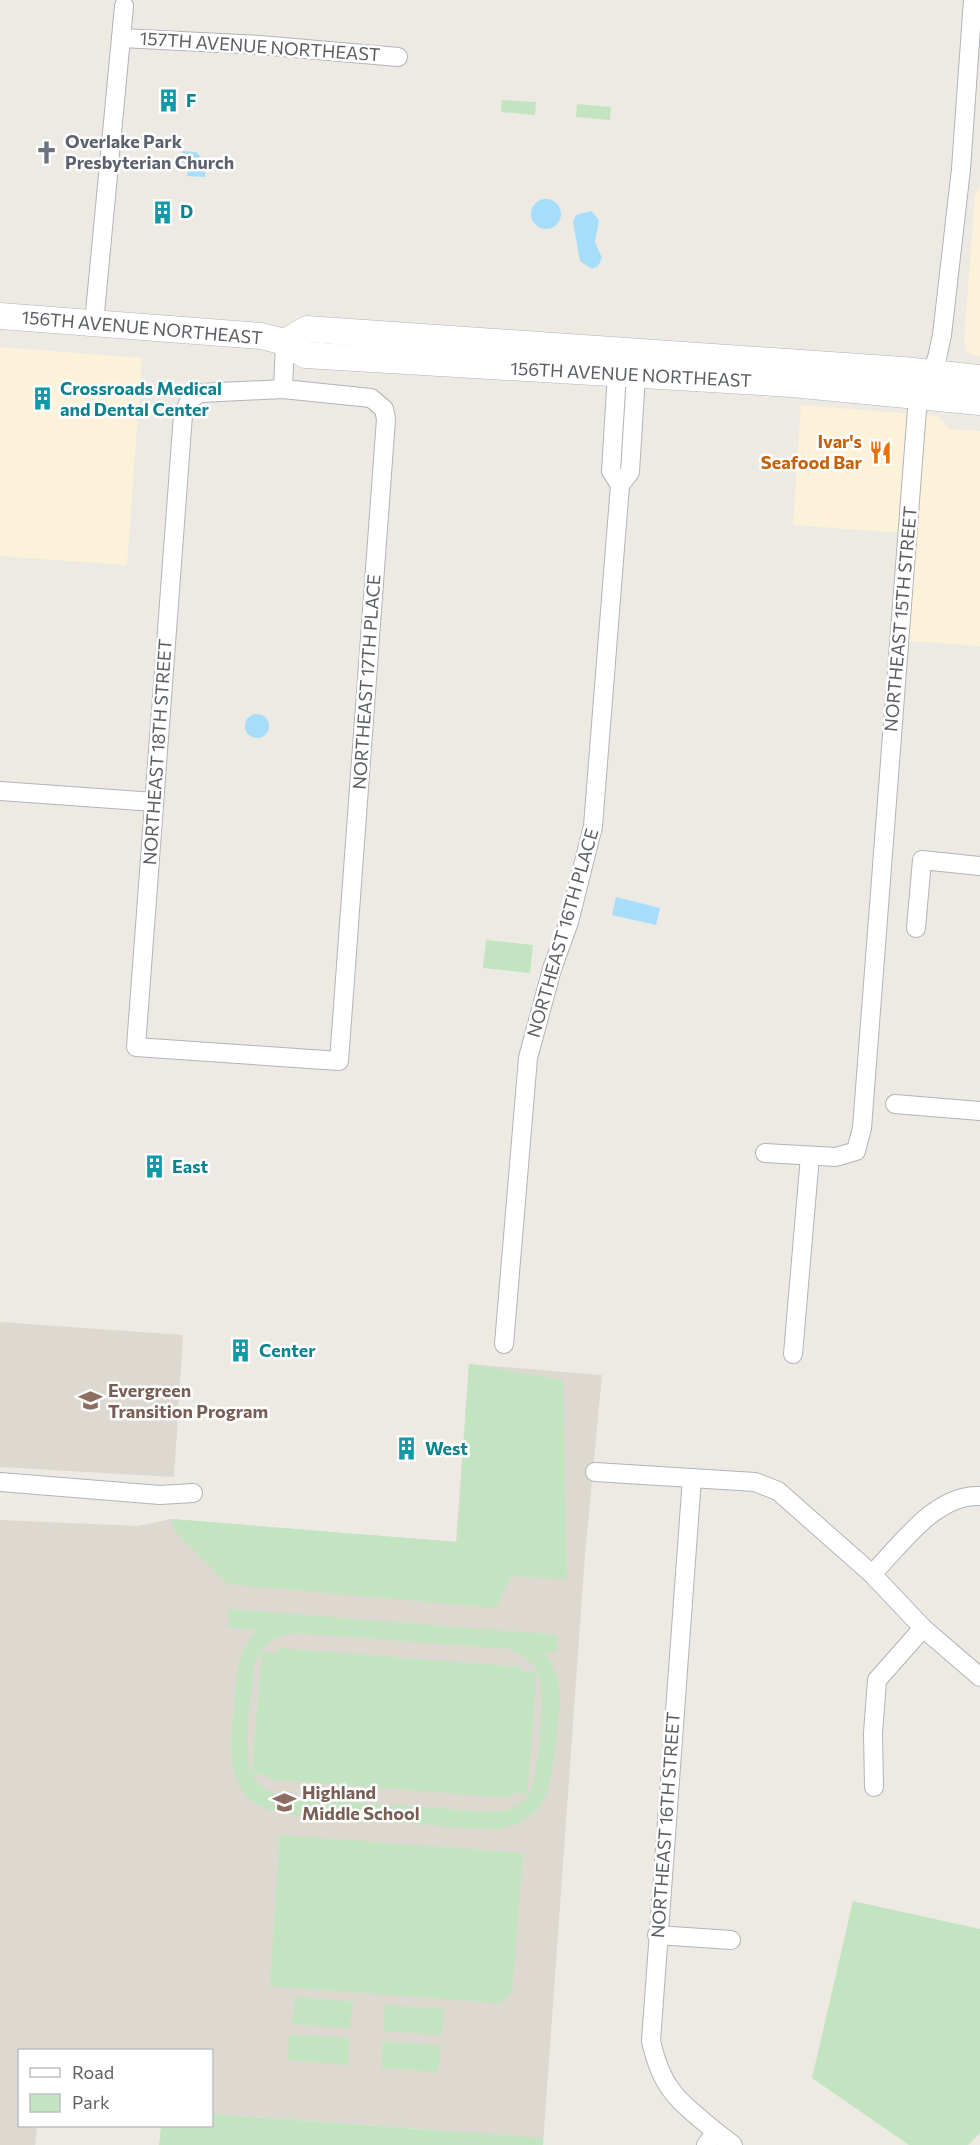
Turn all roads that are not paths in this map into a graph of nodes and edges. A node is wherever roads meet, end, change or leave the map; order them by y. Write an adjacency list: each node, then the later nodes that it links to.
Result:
1 (973, 0): 10 (street, NORTHEAST 15TH STREET)
2 (124, 6): 3 (street)
3 (121, 38): 4 (street, 157TH AVENUE NORTHEAST); 6 (street)
4 (398, 57)
5 (0, 316): 6 (main road, 156TH AVENUE NORTHEAST)
6 (94, 323): 7 (main road, 156TH AVENUE NORTHEAST)
7 (285, 342): 8 (main road, 156TH AVENUE NORTHEAST); 10 (main road, 156TH AVENUE NORTHEAST); 11 (street)
8 (627, 374): 10 (main road, 156TH AVENUE NORTHEAST); 22 (street, NORTHEAST 16TH PLACE)
9 (980, 378): 10 (main road, 156TH AVENUE NORTHEAST)
10 (926, 385): 12 (main road, 156TH AVENUE NORTHEAST); 21 (street, NORTHEAST 15TH STREET)
11 (283, 389): 14 (street, NORTHEAST 18TH STREET); 17 (street, NORTHEAST 17TH PLACE)
12 (980, 402)
13 (0, 791): 14 (street)
14 (154, 802): 17 (street, NORTHEAST 18TH STREET)
15 (980, 866): 16 (street)
16 (916, 928)
17 (339, 1061)
18 (895, 1104): 19 (street)
19 (980, 1112)
20 (765, 1153): 21 (street, NORTHEAST 15TH STREET)
21 (810, 1156): 23 (street)
22 (504, 1344)
23 (793, 1354)
24 (595, 1472): 25 (street)
25 (692, 1478): 29 (street); 33 (street, NORTHEAST 16TH STREET)
26 (0, 1482): 27 (street)
27 (193, 1493)
28 (980, 1496): 29 (street)
29 (872, 1574): 30 (street)
30 (923, 1628): 31 (street); 32 (street)
31 (980, 1677)
32 (874, 1787)
33 (657, 1935): 34 (street); 35 (street, NORTHEAST 16TH STREET)
34 (731, 1940)
35 (711, 2138): 36 (street, NORTHEAST 16TH STREET)
36 (734, 2145)

